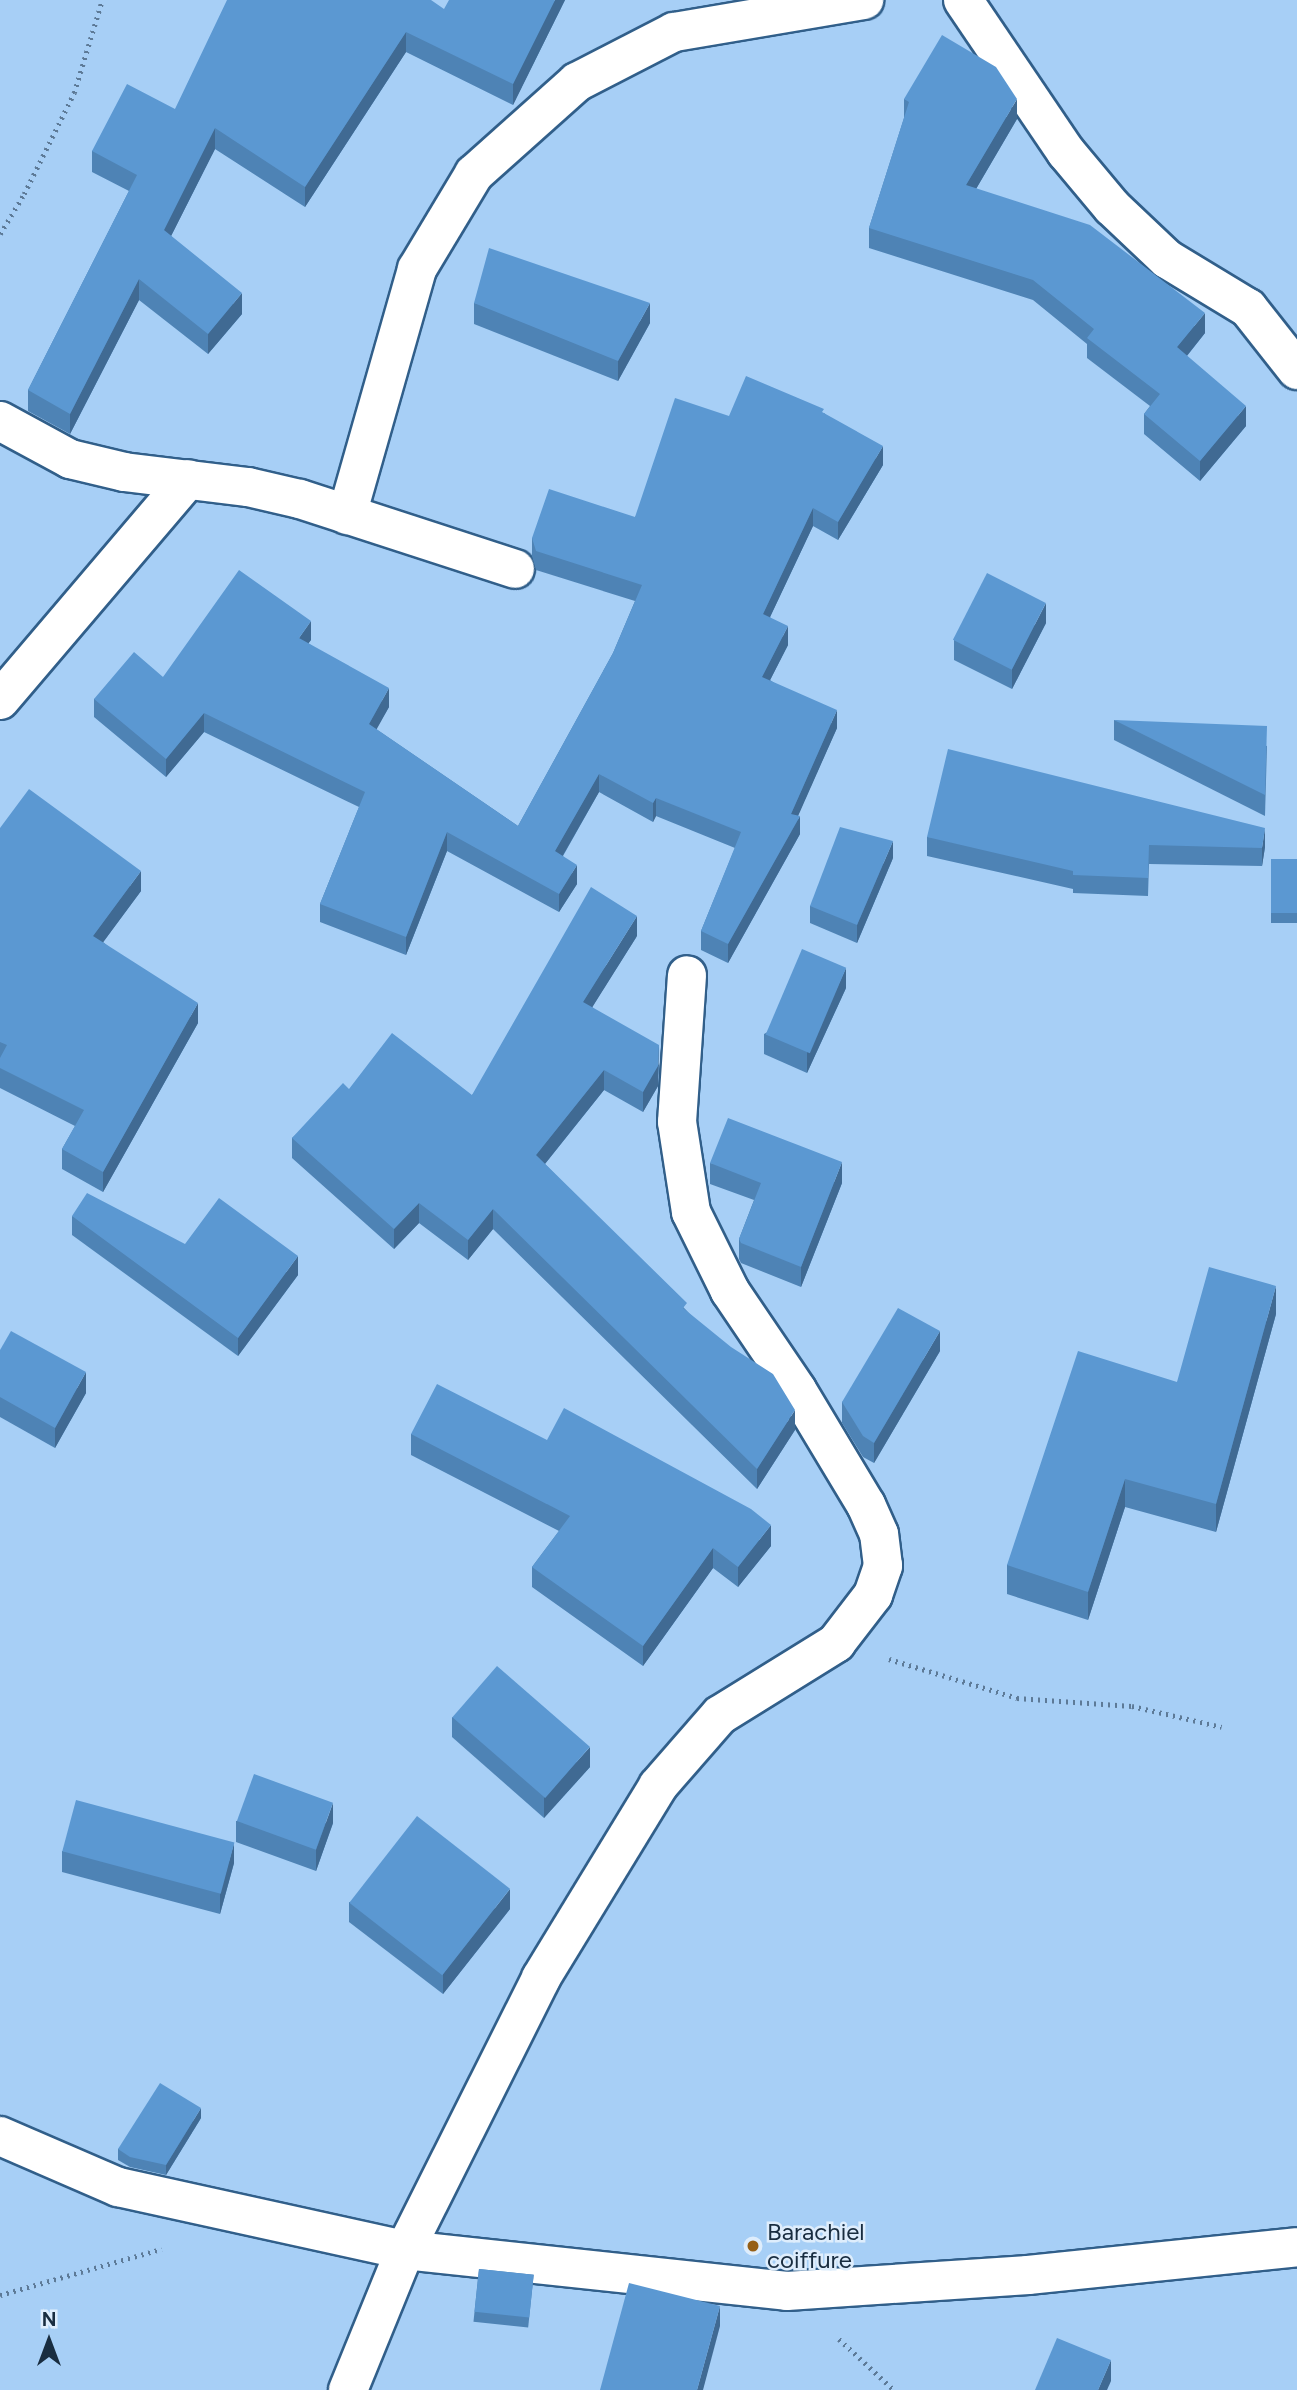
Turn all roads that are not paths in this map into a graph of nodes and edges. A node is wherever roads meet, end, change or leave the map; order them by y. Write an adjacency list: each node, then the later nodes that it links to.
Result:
1 (864, 0): 6 (street)
2 (964, 0): 3 (street)
3 (1297, 370)
4 (0, 421): 5 (street)
5 (188, 479): 6 (street); 8 (street)
6 (347, 515): 7 (street)
7 (515, 569)
8 (0, 700)
9 (687, 975): 12 (street)
10 (0, 2136): 12 (street)
11 (1297, 2246): 12 (street)
12 (405, 2250): 13 (street)
13 (348, 2390)

